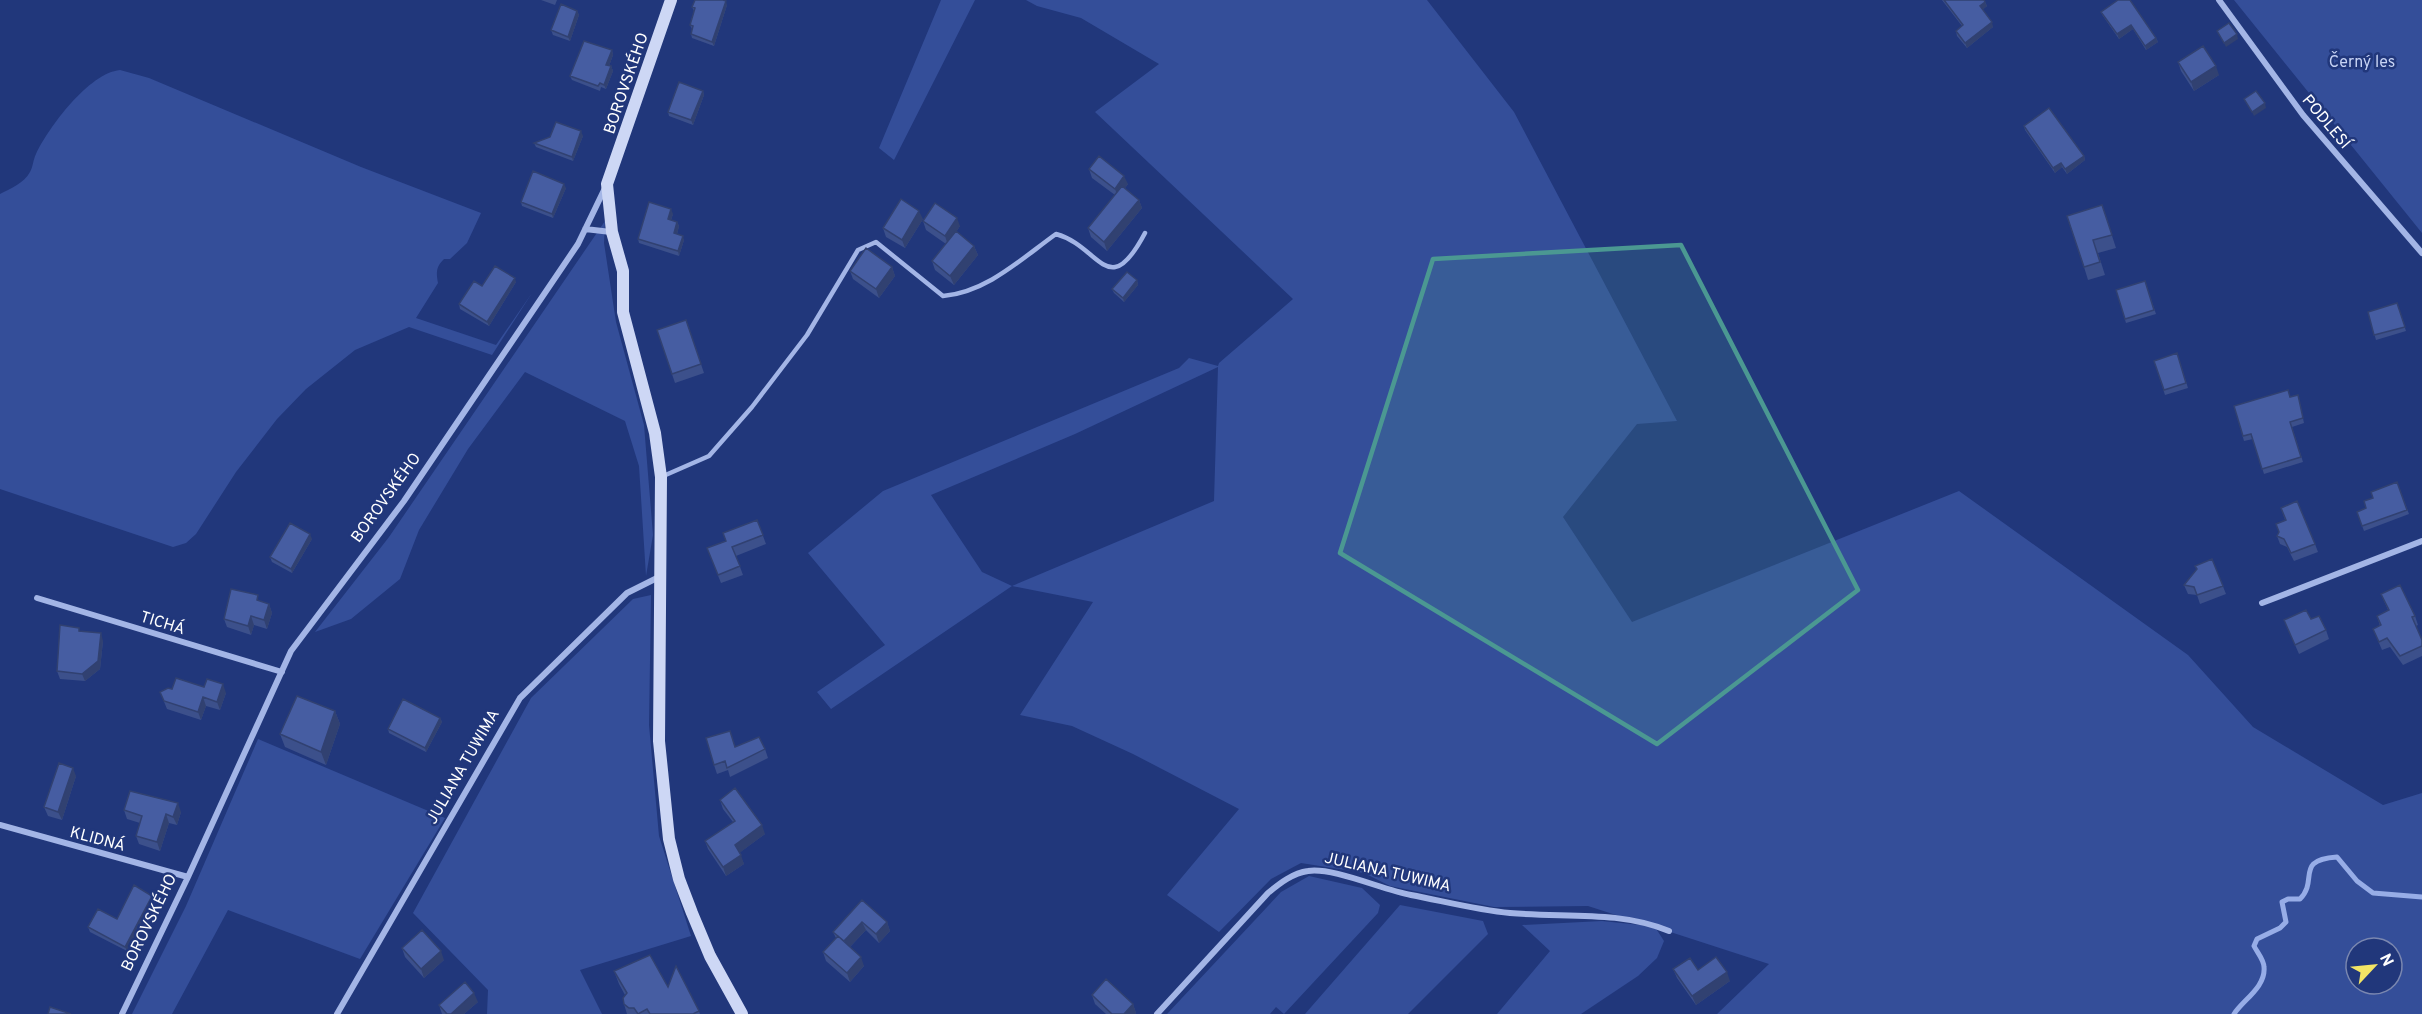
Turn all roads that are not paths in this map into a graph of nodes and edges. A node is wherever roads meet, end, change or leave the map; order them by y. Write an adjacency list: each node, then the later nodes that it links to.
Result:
1 (671, 0): 3 (street, BOROVSKÉHO)
2 (2219, 0): 7 (street, PODLESÍ)
3 (607, 184): 4 (street, BOROVSKÉHO); 5 (street)
4 (585, 229): 5 (street); 13 (street, BOROVSKÉHO)
5 (612, 232): 8 (street)
6 (1145, 233): 8 (lane)
7 (2422, 253)
8 (661, 477): 10 (street)
9 (2422, 541): 12 (street)
10 (663, 576): 18 (street, JULIANA TUWIMA); 19 (street)
11 (37, 598): 13 (street, TICHÁ)
12 (2262, 603)
13 (282, 672): 15 (street, BOROVSKÉHO)
14 (0, 826): 15 (street, KLIDNÁ)
15 (188, 877): 17 (street, BOROVSKÉHO)
16 (1669, 931): 20 (street, JULIANA TUWIMA)
17 (122, 1014)
18 (337, 1014)
19 (742, 1014)
20 (1157, 1014)

